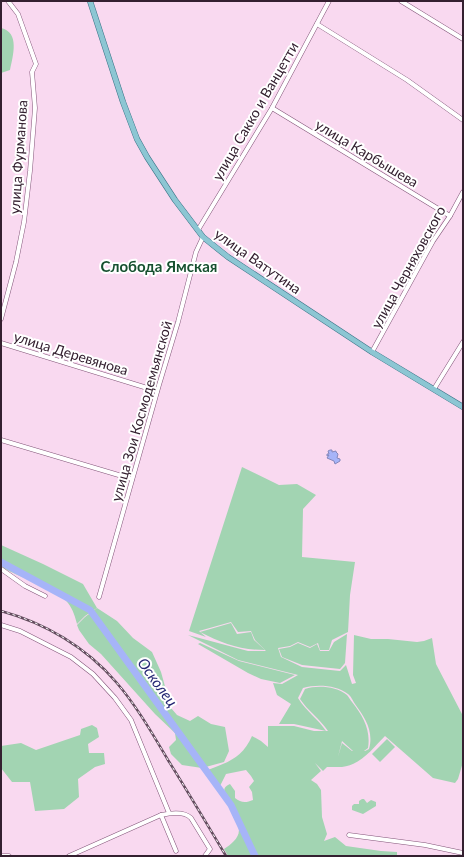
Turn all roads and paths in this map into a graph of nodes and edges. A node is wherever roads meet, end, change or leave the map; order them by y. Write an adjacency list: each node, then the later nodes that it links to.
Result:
1 (8, 1): 13 (street, улица Фурманова)
2 (90, 1): 11 (main road, улица Ватутина)
3 (329, 1): 5 (street, улица Сакко и Ванцетти)
4 (401, 1): 6 (street)
5 (318, 24): 7 (street, улица Сакко и Ванцетти); 8 (street)
6 (463, 39)
7 (272, 108): 10 (street, улица Карбышева); 11 (street, улица Сакко и Ванцетти)
8 (463, 120)
9 (463, 192): 10 (street, улица Черняховского)
10 (450, 216): 16 (street, улица Черняховского)
11 (198, 230): 12 (main road, улица Ватутина)
12 (203, 237): 16 (main road, улица Ватутина); 18 (street, улица Зои Космодемьянской)
13 (1, 319)
14 (463, 342): 17 (street)
15 (1, 343): 18 (street, улица Деревянова)
16 (372, 352): 17 (main road, улица Ватутина)
17 (434, 389): 19 (main road, улица Ватутина)
18 (157, 391): 21 (street, улица Зои Космодемьянской)
19 (463, 407)
20 (1, 440): 21 (street)
21 (132, 479): 24 (street, улица Зои Космодемьянской)
22 (1, 569): 23 (street)
23 (45, 596)
24 (99, 597)
25 (1, 625): 26 (street)
26 (169, 813): 27 (street); 34 (street)
27 (161, 815): 29 (street); 33 (street)
28 (349, 835): 30 (street)
29 (176, 851)
30 (463, 853)
31 (1, 856): 32 (street)
32 (8, 856)
33 (70, 856)
34 (205, 856)

